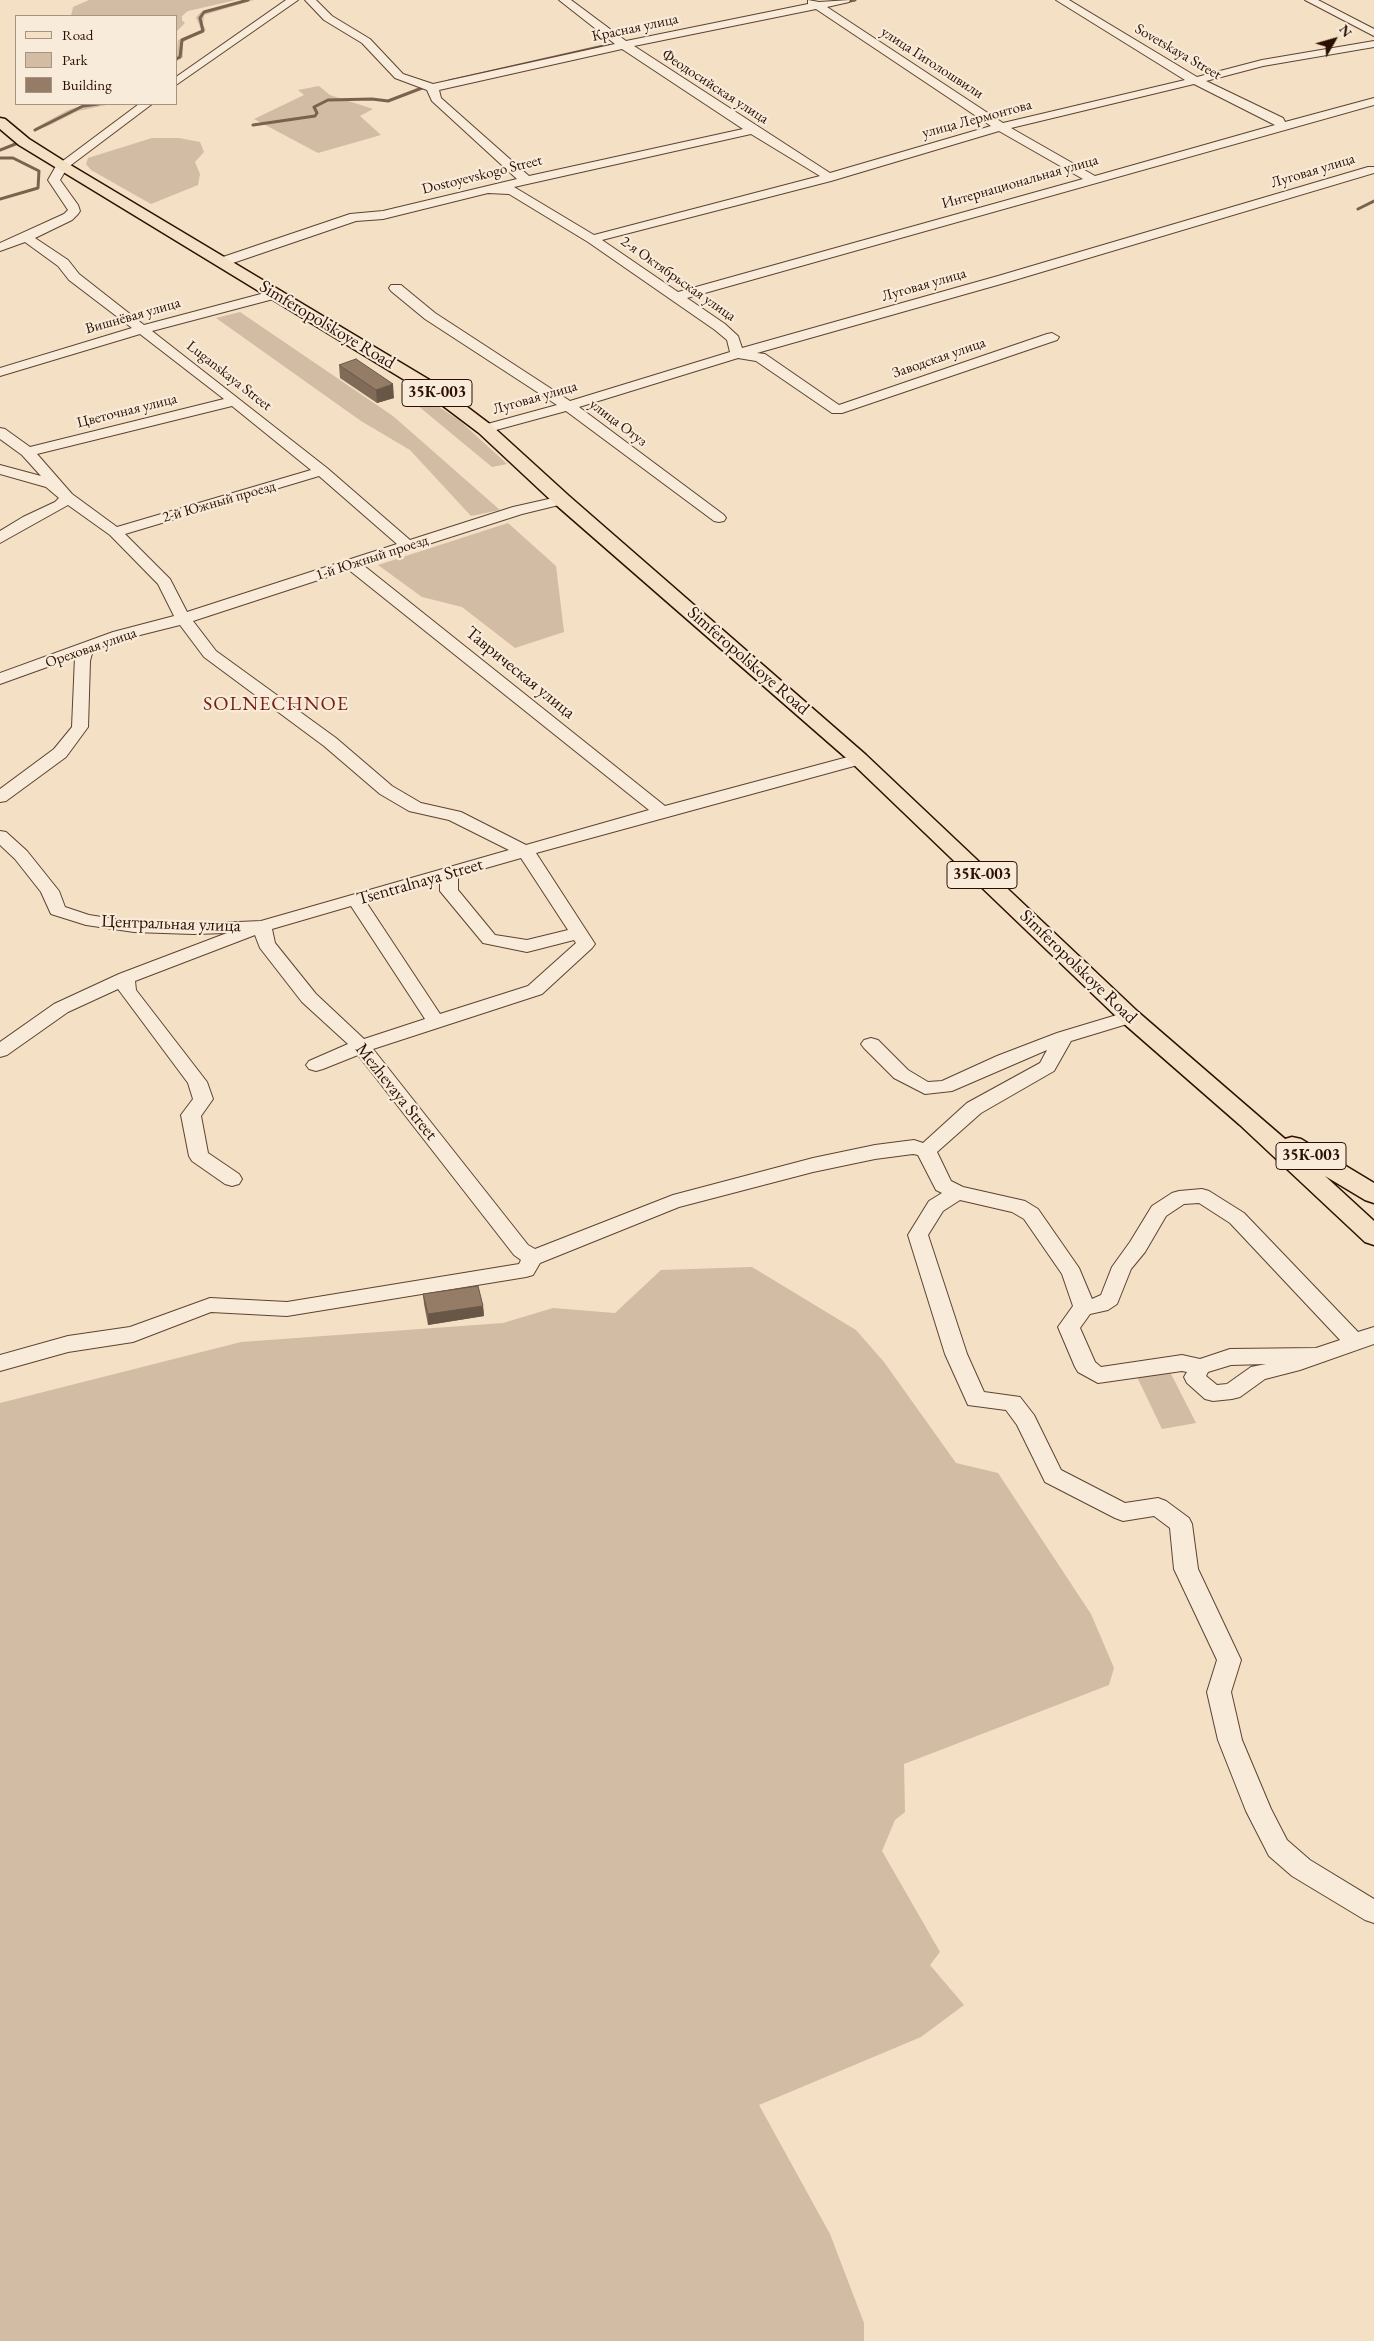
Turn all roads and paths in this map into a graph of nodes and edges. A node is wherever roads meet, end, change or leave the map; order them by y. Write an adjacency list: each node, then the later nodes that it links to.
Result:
1 (293, 0): 11 (street)
2 (310, 0): 13 (street)
3 (564, 0): 10 (street, Феодосийская улица)
4 (846, 0): 7 (street, Красная улица)
5 (1061, 0): 12 (street, Sovetskaya Street)
6 (1310, 0): 8 (street)
7 (813, 3): 10 (street, Красная улица); 18 (street, улица Гиголошвили)
8 (1374, 33)
9 (1374, 44): 12 (street, улица Лермонтова)
10 (624, 45): 13 (street, Красная улица); 19 (street, Феодосийская улица)
11 (178, 81)
12 (1195, 81): 17 (street, Sovetskaya Street); 18 (street, улица Лермонтова)
13 (432, 88): 24 (street)
14 (1374, 101): 17 (street, Интернациональная улица)
15 (145, 105): 20 (street)
16 (0, 122): 20 (main road, 35К-003)
17 (1282, 126): 23 (street, Интернациональная улица)
18 (1001, 127): 22 (street, улица Лермонтова); 23 (street, улица Гиголошвили)
19 (753, 130): 22 (street, Феодосийская улица); 24 (street, Dostoyevskogo Street)
20 (62, 166): 26 (street); 29 (main road, Simferopolskoye Road / 35К-003)
21 (1372, 170): 35 (street, Луговая улица)
22 (827, 178): 27 (street, улица Лермонтова)
23 (1092, 179): 32 (street, Интернациональная улица)
24 (526, 180): 25 (street, Dostoyevskogo Street)
25 (488, 188): 27 (street, 2-я Октябрьская улица); 29 (street, Dostoyevskogo Street)
26 (26, 237): 28 (street); 33 (street, Luganskaya Street)
27 (592, 239): 32 (street, 2-я Октябрьская улица)
28 (0, 247)
29 (222, 262): 31 (main road, Simferopolskoye Road / 35К-003)
30 (396, 288): 38 (street, улица Отуз)
31 (276, 294): 33 (street, Вишнёвая улица); 39 (main road, Simferopolskoye Road / 35К-003)
32 (676, 297): 35 (street, 2-я Октябрьская улица)
33 (143, 329): 36 (street, Вишнёвая улица); 37 (street, Luganskaya Street)
34 (1052, 337): 35 (street, Заводская улица)
35 (737, 354): 38 (street, Луговая улица)
36 (0, 372)
37 (235, 401): 41 (street, Цветочная улица); 43 (street, Luganskaya Street)
38 (568, 406): 39 (street, Луговая улица); 46 (street, улица Отуз)
39 (485, 429): 45 (main road, Simferopolskoye Road / 35К-003)
40 (0, 432): 41 (street)
41 (27, 452): 44 (street)
42 (0, 469): 44 (street)
43 (322, 471): 47 (street, 2-й Южный проезд); 49 (street, Luganskaya Street)
44 (67, 497): 47 (street); 48 (street)
45 (562, 500): 49 (street, 1-й Южный проезд); 54 (main road, Simferopolskoye Road / 35К-003)
46 (719, 518)
47 (115, 532): 51 (street)
48 (0, 538)
49 (408, 546): 50 (street, 1-й Южный проезд)
50 (353, 565): 51 (street, 1-й Южный проезд); 56 (street, Таврическая улица)
51 (182, 618): 52 (street, Ореховая улица); 58 (street)
52 (86, 648): 53 (street, Ореховая улица); 55 (street)
53 (0, 679)
54 (859, 759): 56 (street, Tsentralnaya Street); 64 (main road, Simferopolskoye Road / 35К-003)
55 (0, 797)
56 (662, 812): 58 (street, Tsentralnaya Street)
57 (0, 836): 61 (street, Центральная улица)
58 (526, 852): 59 (street, Tsentralnaya Street); 62 (street)
59 (449, 873): 60 (street, Tsentralnaya Street); 62 (street)
60 (356, 900): 61 (street, Tsentralnaya Street); 65 (street)
61 (262, 926): 63 (street, Tsentralnaya Street); 68 (street, Mezhevaya Street)
62 (578, 933): 65 (street)
63 (126, 978): 69 (street, Tsentralnaya Street); 73 (street)
64 (1130, 1017): 66 (street); 71 (main road, Simferopolskoye Road / 35К-003)
65 (436, 1022): 68 (street)
66 (1064, 1037): 67 (street); 72 (street)
67 (871, 1044)
68 (361, 1046): 70 (street); 77 (street, Mezhevaya Street)
69 (0, 1051)
70 (316, 1065)
71 (1249, 1119): 75 (main road, 35К-003); 76 (main road, Simferopolskoye Road)
72 (926, 1151): 74 (street); 77 (street)
73 (232, 1180)
74 (957, 1193): 78 (street); 83 (street)
75 (1374, 1194)
76 (1374, 1236)
77 (533, 1258): 81 (street)
78 (1084, 1307): 79 (street); 82 (street)
79 (1368, 1337): 80 (street)
80 (1316, 1356): 82 (street); 82 (street)
81 (0, 1363)
82 (1200, 1367)
83 (1374, 1912)

